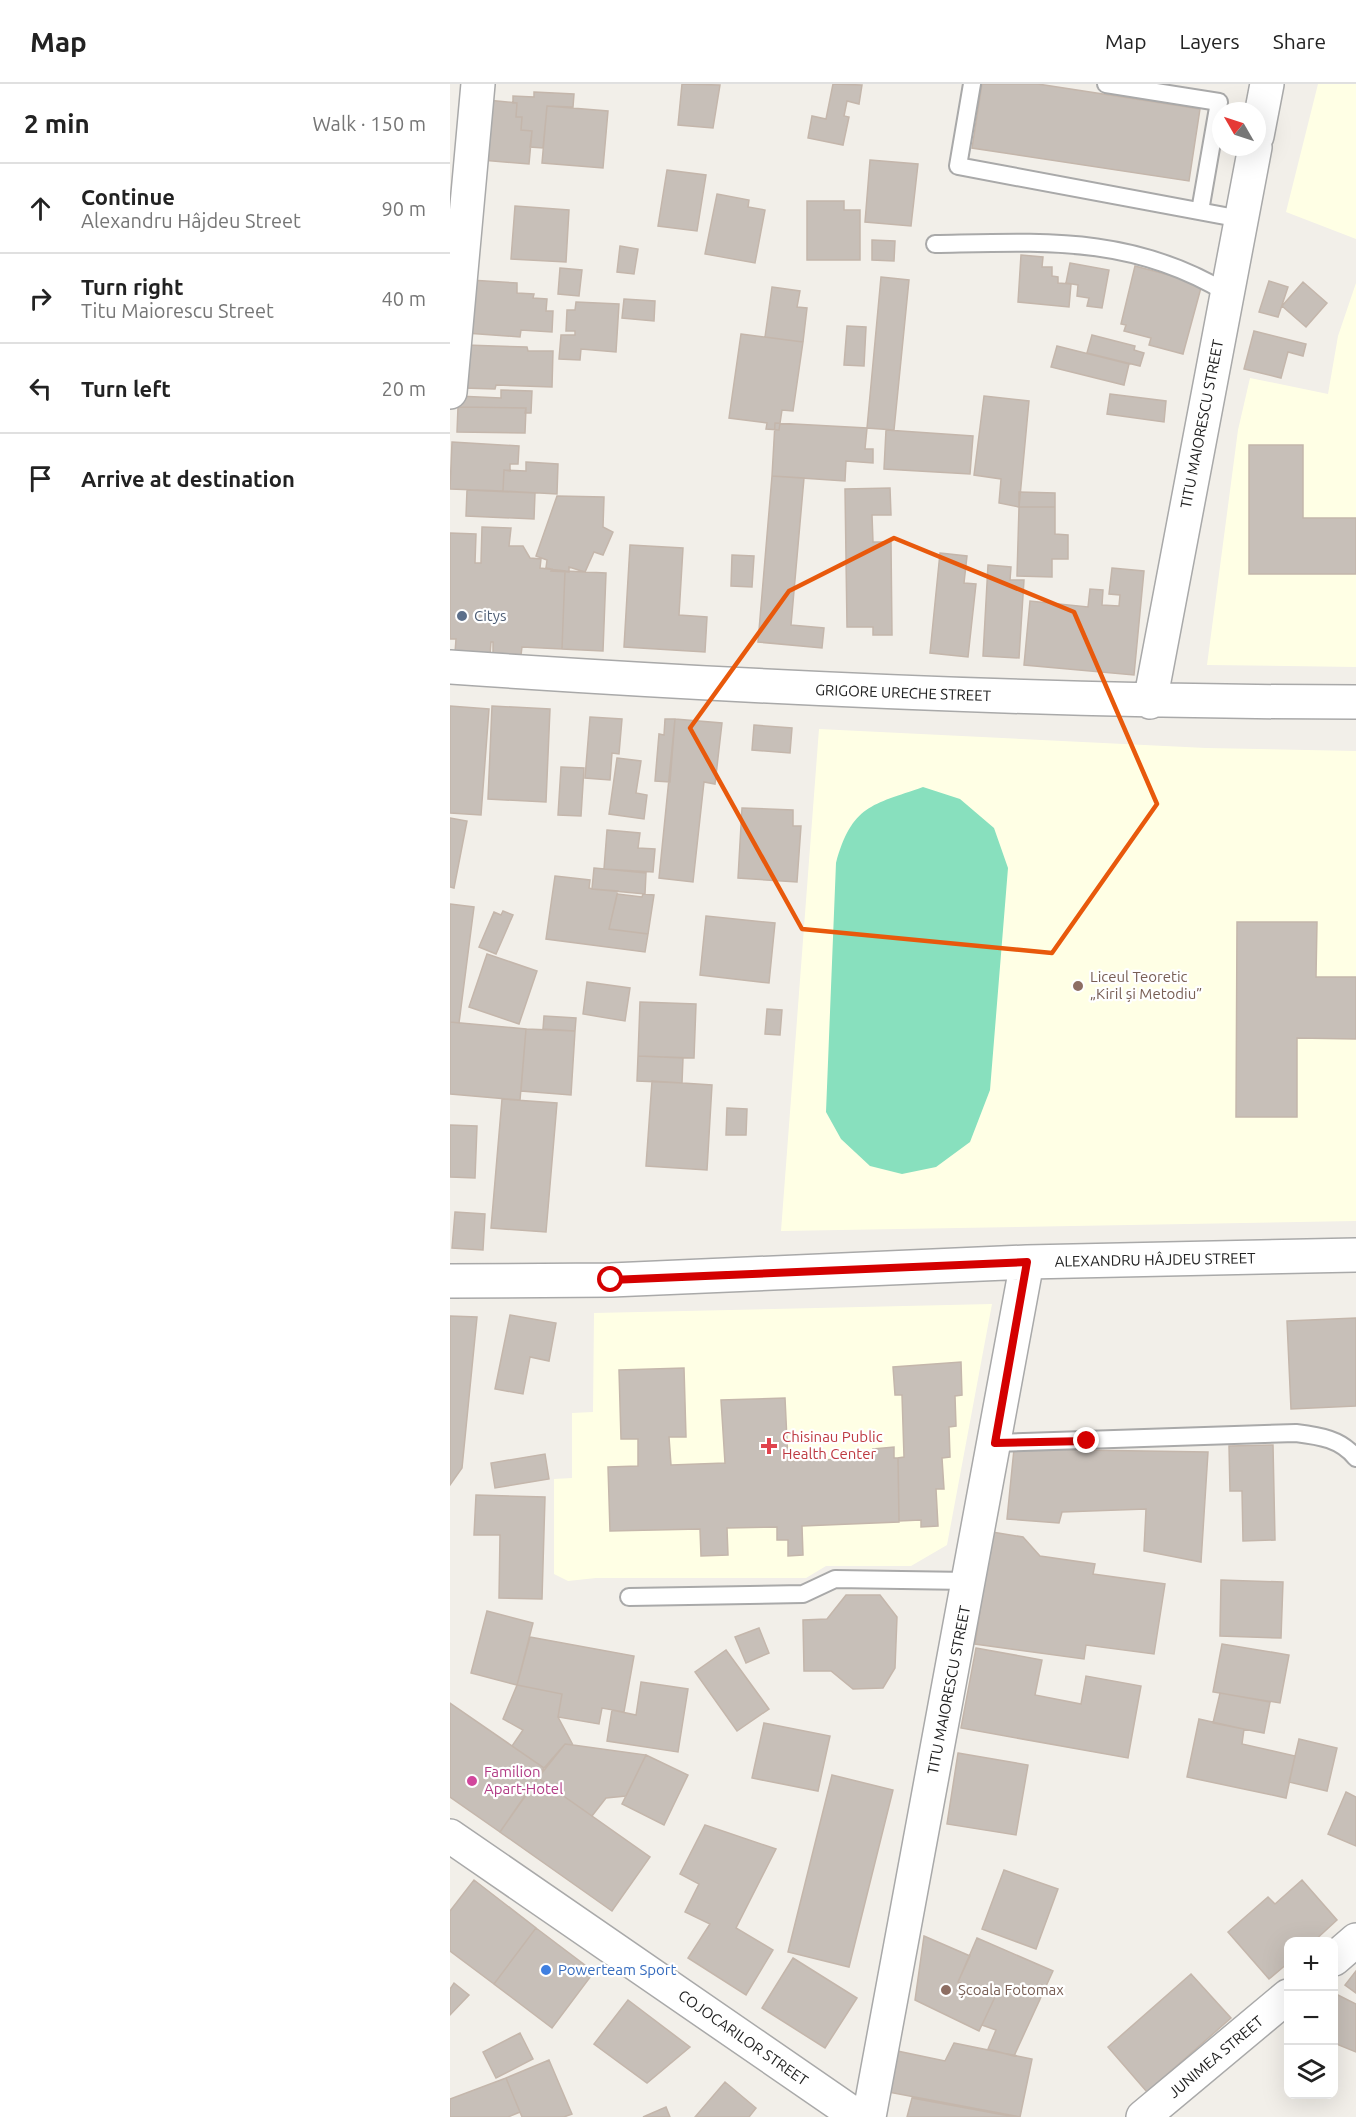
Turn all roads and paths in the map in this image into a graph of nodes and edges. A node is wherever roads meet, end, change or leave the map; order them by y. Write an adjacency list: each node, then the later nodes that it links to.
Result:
1 (478, 84): 11 (street)
2 (972, 84): 7 (lane)
3 (1106, 84): 7 (lane)
4 (1267, 84): 5 (street)
5 (1264, 102)
6 (1253, 156): 8 (street, TITU MAIORESCU STREET)
7 (1200, 211): 8 (lane)
8 (1241, 219): 10 (street, TITU MAIORESCU STREET)
9 (935, 244): 10 (lane)
10 (1227, 293): 13 (street, TITU MAIORESCU STREET)
11 (450, 392)
12 (450, 668): 13 (street, GRIGORE URECHE STREET)
13 (1150, 702): 14 (street, GRIGORE URECHE STREET)
14 (1356, 702)
15 (1356, 1255): 16 (street, ALEXANDRU HÂJDEU STREET)
16 (1027, 1262): 17 (street, ALEXANDRU HÂJDEU STREET); 18 (street, TITU MAIORESCU STREET)
17 (450, 1281)
18 (995, 1443): 19 (lane); 20 (street, TITU MAIORESCU STREET)
19 (1356, 1458)
20 (969, 1581): 21 (lane); 27 (street, TITU MAIORESCU STREET)
21 (629, 1597)
22 (450, 1836): 26 (street, COJOCARILOR STREET)
23 (1356, 1940): 24 (street)
24 (1338, 1956)
25 (1284, 1999): 28 (street, JUNIMEA STREET)
26 (858, 2117)
27 (869, 2117)
28 (1143, 2117)

